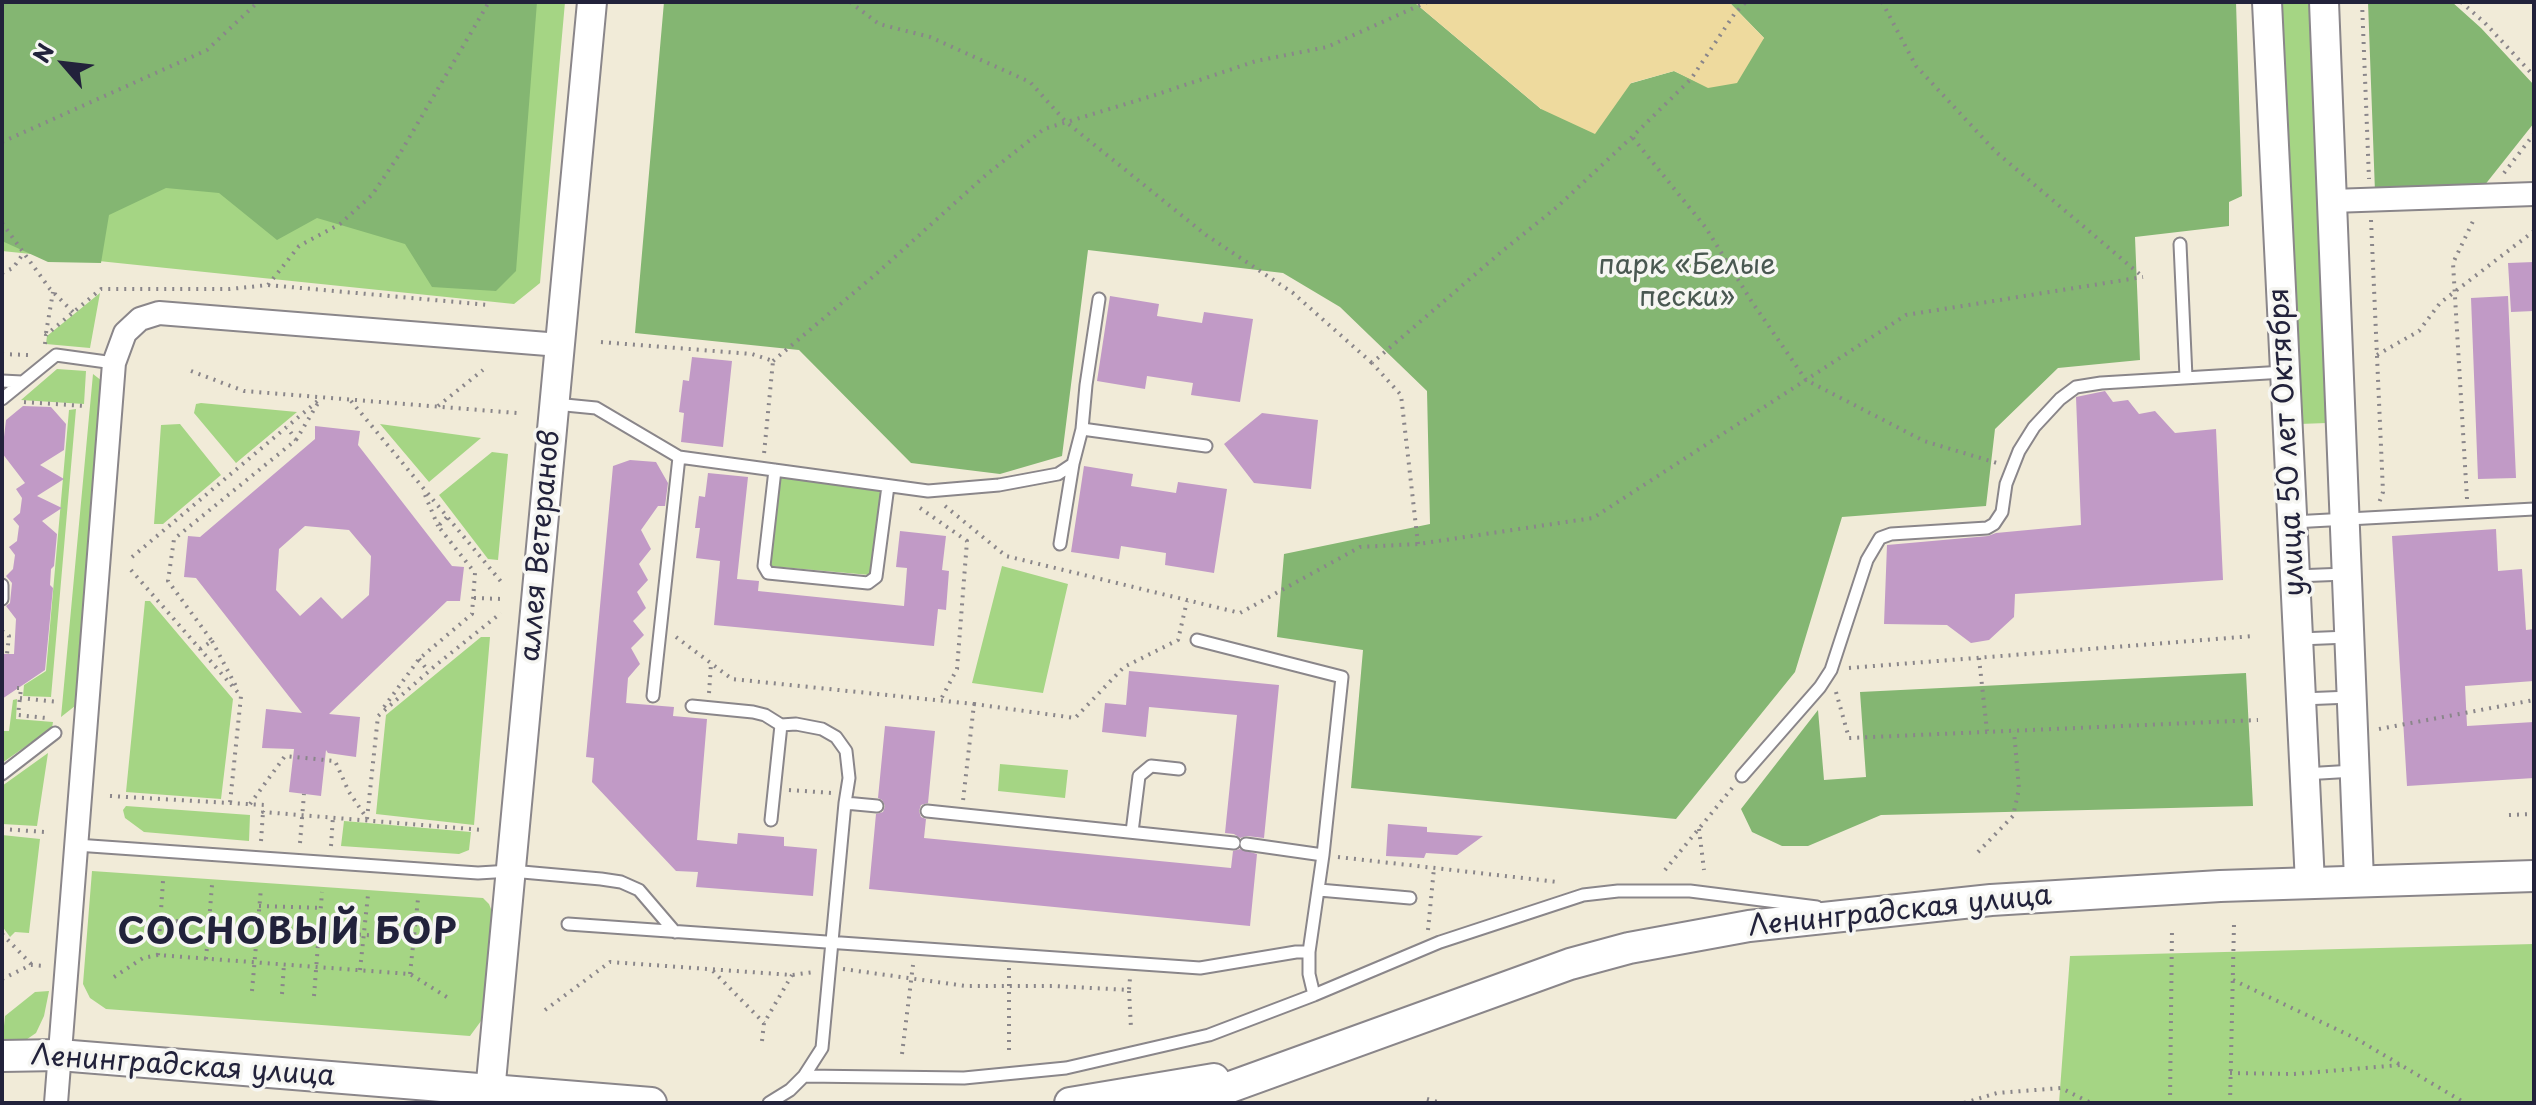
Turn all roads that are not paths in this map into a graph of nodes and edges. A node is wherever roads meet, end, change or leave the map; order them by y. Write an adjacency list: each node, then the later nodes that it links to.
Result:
1 (592, 2): 8 (street, аллея Ветеранов)
2 (2267, 2): 10 (street, улица 50 лет Октября)
3 (2324, 2): 5 (street, улица 50 лет Октября)
4 (2534, 194): 5 (street)
5 (2332, 201): 23 (street, улица 50 лет Октября)
6 (2180, 244): 11 (lane)
7 (1099, 299): 16 (lane)
8 (560, 345): 9 (street); 15 (street, аллея Ветеранов)
9 (114, 363): 13 (lane); 49 (street)
10 (2284, 372): 11 (lane); 24 (street, улица 50 лет Октября)
11 (2186, 377): 43 (lane)
12 (2, 381): 13 (lane)
13 (22, 382): 14 (lane)
14 (2, 399)
15 (554, 403): 18 (lane); 51 (street, аллея Ветеранов)
16 (1082, 429): 17 (lane); 19 (lane)
17 (1206, 446)
18 (679, 457): 20 (lane); 33 (lane)
19 (1073, 464): 21 (lane); 25 (lane)
20 (769, 469): 21 (lane); 21 (lane)
21 (888, 486)
22 (2534, 509): 23 (lane)
23 (2344, 519): 24 (lane); 26 (street, улица 50 лет Октября)
24 (2292, 522): 27 (street, улица 50 лет Октября)
25 (1060, 544)
26 (2346, 574): 27 (lane); 30 (street, улица 50 лет Октября)
27 (2295, 576): 31 (street, улица 50 лет Октября)
28 (2, 585): 29 (lane)
29 (2, 599)
30 (2349, 637): 31 (lane); 34 (street, улица 50 лет Октября)
31 (2298, 639): 35 (street, улица 50 лет Октября)
32 (1197, 640): 50 (lane)
33 (653, 696)
34 (2351, 697): 35 (lane); 40 (street, улица 50 лет Октября)
35 (2301, 699): 42 (street, улица 50 лет Октября)
36 (692, 706): 37 (lane)
37 (781, 725): 44 (lane); 47 (lane)
38 (55, 733): 41 (lane)
39 (1179, 769): 48 (lane)
40 (2354, 771): 42 (lane); 53 (street, улица 50 лет Октября)
41 (2, 774)
42 (2304, 774): 54 (street, улица 50 лет Октября)
43 (1742, 776)
44 (842, 798): 45 (lane); 60 (lane)
45 (877, 806)
46 (927, 811): 48 (lane)
47 (771, 820)
48 (1132, 832): 50 (lane)
49 (76, 845): 51 (lane); 63 (street)
50 (1323, 855): 55 (lane)
51 (511, 871): 59 (lane); 67 (street, аллея Ветеранов)
52 (2530, 878): 53 (main road, Ленинградская улица)
53 (2359, 880): 54 (main road, Ленинградская улица)
54 (2310, 883): 57 (main road, Ленинградская улица)
55 (1319, 890): 56 (lane); 61 (lane)
56 (1410, 898)
57 (1862, 912): 62 (lane); 65 (main road, Ленинградская улица)
58 (568, 924): 59 (lane)
59 (675, 932): 60 (lane)
60 (833, 943): 61 (lane); 66 (lane)
61 (1309, 952): 62 (lane)
62 (1314, 995): 66 (lane)
63 (59, 1055): 64 (main road, Ленинградская улица); 67 (main road, Ленинградская улица); 69 (street)
64 (2, 1056)
65 (1287, 1066): 68 (main road, Ленинградская улица); 72 (main road, Ленинградская улица)
66 (804, 1076): 71 (lane)
67 (490, 1097): 70 (main road, Ленинградская улица)
68 (1077, 1102)
69 (56, 1103)
70 (651, 1103)
71 (769, 1103)
72 (1186, 1103)

